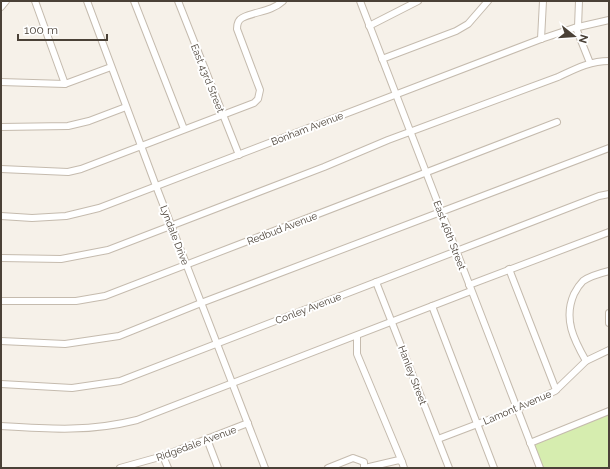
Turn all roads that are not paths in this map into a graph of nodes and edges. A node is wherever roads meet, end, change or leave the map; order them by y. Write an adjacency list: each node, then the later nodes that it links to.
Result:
1 (6, 1): 12 (street)
2 (35, 1): 22 (street)
3 (87, 1): 20 (street, Lyndale Drive)
4 (134, 1): 28 (street)
5 (178, 1): 25 (street, East 43rd Street)
6 (283, 1): 25 (street)
7 (360, 1): 14 (street, East 46th Street)
8 (418, 1): 14 (street)
9 (488, 1): 17 (street)
10 (543, 1): 16 (street)
11 (579, 1): 15 (street)
12 (1, 7)
13 (609, 20): 15 (street, Bonham Avenue)
14 (369, 26): 17 (street, East 46th Street)
15 (577, 27): 16 (street, Bonham Avenue); 19 (street)
16 (541, 39): 23 (street, Bonham Avenue)
17 (382, 59): 23 (street, East 46th Street)
18 (609, 61): 19 (street)
19 (590, 63): 29 (street)
20 (111, 67): 22 (street); 24 (street, Lyndale Drive)
21 (1, 82): 22 (street)
22 (65, 84)
23 (395, 94): 29 (street, East 46th Street); 32 (street, Bonham Avenue)
24 (126, 107): 27 (street); 30 (street, Lyndale Drive)
25 (223, 115): 28 (street); 32 (street, East 43rd Street)
26 (557, 122): 34 (street, Redbud Avenue)
27 (1, 127)
28 (184, 129): 30 (street)
29 (410, 132): 34 (street, East 46th Street); 39 (street)
30 (141, 146): 33 (street); 35 (street, Lyndale Drive)
31 (609, 148): 37 (street)
32 (238, 154): 35 (street, Bonham Avenue)
33 (1, 169)
34 (426, 173): 37 (street, East 46th Street); 43 (street, Redbud Avenue)
35 (156, 186): 38 (street, Bonham Avenue); 39 (street, Lyndale Drive)
36 (609, 194): 41 (street, Conley Avenue)
37 (441, 212): 41 (street, East 46th Street); 49 (street)
38 (1, 216)
39 (171, 226): 42 (street); 43 (street, Lyndale Drive)
40 (609, 232): 44 (street)
41 (456, 252): 46 (street, Conley Avenue); 47 (street, East 46th Street)
42 (1, 258)
43 (186, 265): 48 (street, Redbud Avenue); 49 (street, Lyndale Drive)
44 (509, 269): 47 (street); 61 (street)
45 (609, 271): 58 (street)
46 (376, 282): 52 (street, Hanley Street); 56 (street, Conley Avenue)
47 (470, 288): 50 (street); 62 (street, East 46th Street)
48 (1, 301)
49 (201, 303): 55 (street); 56 (street, Lyndale Drive)
50 (432, 306): 52 (street); 65 (street)
51 (609, 313): 53 (street)
52 (392, 322): 54 (street); 68 (street, Hanley Street)
53 (609, 323)
54 (357, 336): 59 (street); 71 (street)
55 (1, 341)
56 (217, 343): 59 (street, Lyndale Drive); 60 (street, Conley Avenue)
57 (609, 350): 58 (street, Lamont Avenue)
58 (586, 361): 61 (street, Lamont Avenue)
59 (232, 383): 64 (street, Lyndale Drive); 66 (street)
60 (1, 384)
61 (556, 390): 62 (street, Lamont Avenue)
62 (517, 409): 65 (street, Lamont Avenue); 69 (street, East 46th Street)
63 (609, 411): 69 (street)
64 (248, 423): 67 (street, Ridgedale Avenue); 75 (street, Lyndale Drive)
65 (477, 424): 68 (street, Lamont Avenue); 79 (street)
66 (1, 426)
67 (207, 439): 70 (street, Ridgedale Avenue); 74 (street)
68 (438, 439): 78 (street, Hanley Street)
69 (530, 443): 80 (street, East 46th Street)
70 (163, 456): 72 (street, Ridgedale Avenue); 73 (street)
71 (403, 465): 77 (street)
72 (122, 468)
73 (168, 468)
74 (218, 468)
75 (265, 468)
76 (328, 468): 77 (street)
77 (364, 468)
78 (449, 468)
79 (494, 468)
80 (540, 468)

